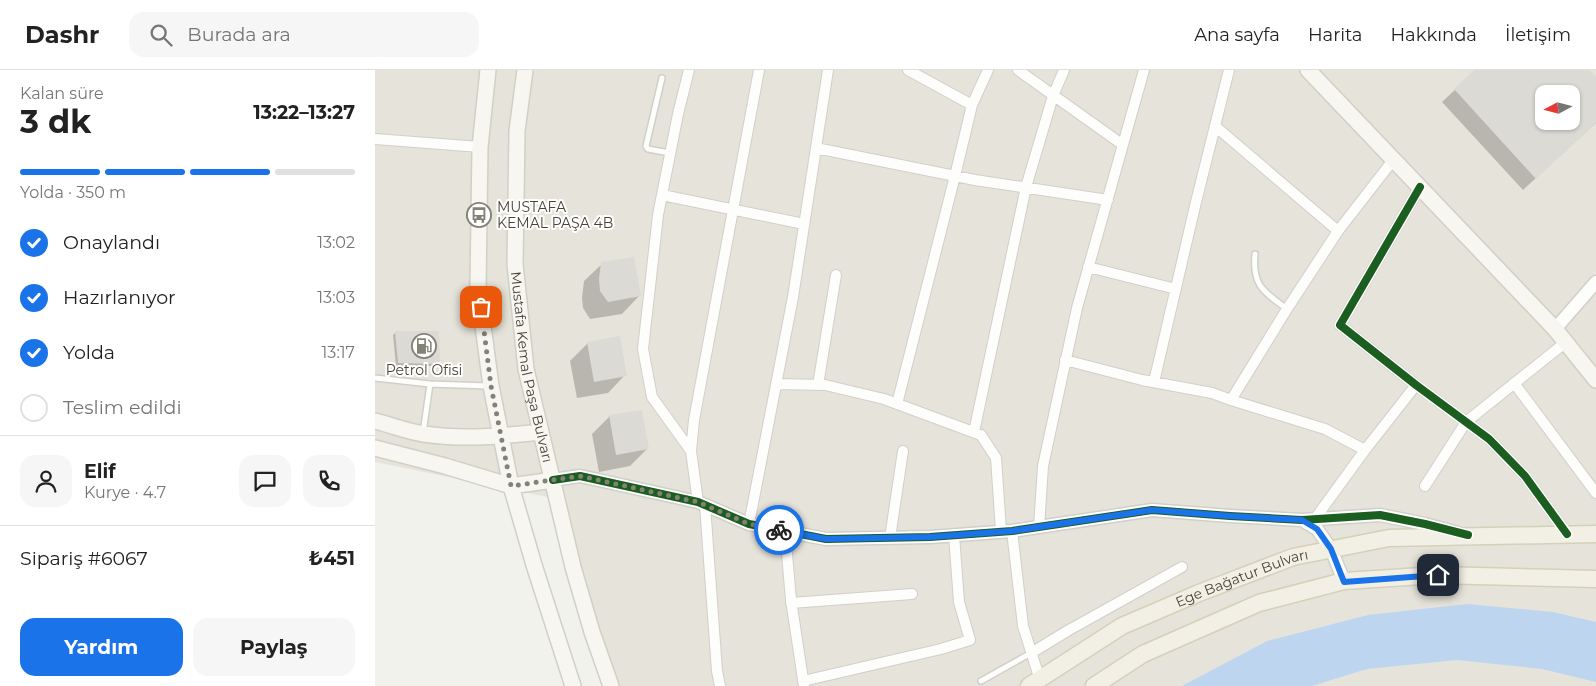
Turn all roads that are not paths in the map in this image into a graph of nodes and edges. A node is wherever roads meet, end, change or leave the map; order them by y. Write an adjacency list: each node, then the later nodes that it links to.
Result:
1 (488, 70): 19 (main road)
2 (525, 70): 53 (main road, Mustafa Kemal Paşa Bulvarı)
3 (689, 70): 21 (street)
4 (759, 70): 28 (street)
5 (828, 70): 20 (street)
6 (908, 70): 15 (street)
7 (988, 70): 15 (street)
8 (1018, 70): 14 (street)
9 (1065, 70): 14 (street)
10 (1144, 70): 18 (street)
11 (1229, 70): 16 (street)
12 (1308, 70): 22 (main road)
13 (662, 78): 21 (lane)
14 (1053, 96): 18 (street); 24 (street)
15 (972, 105): 23 (street)
16 (1215, 126): 30 (street); 35 (street)
17 (375, 138): 19 (street)
18 (1123, 145): 27 (street)
19 (480, 146): 48 (main road)
20 (816, 148): 23 (street); 29 (street)
21 (670, 152): 26 (street)
22 (1394, 160): 25 (main road); 30 (street)
23 (955, 176): 24 (street); 50 (street)
24 (1025, 187): 27 (street); 54 (street)
25 (1420, 187): 37 (main road); 47 (street)
26 (662, 195): 28 (street); 59 (street)
27 (1108, 200): 32 (street)
28 (733, 209): 29 (street); 59 (street)
29 (804, 224): 45 (street)
30 (1338, 231): 36 (street)
31 (1255, 254): 36 (lane)
32 (1088, 267): 35 (street); 39 (street)
33 (836, 275): 46 (street)
34 (1596, 282): 37 (street)
35 (1176, 288): 42 (street)
36 (1287, 309): 49 (street)
37 (1555, 329): 38 (main road)
38 (1566, 342): 41 (main road); 43 (street)
39 (1065, 360): 42 (street); 68 (street)
40 (375, 378): 44 (lane)
41 (1596, 380)
42 (1154, 382): 49 (street)
43 (1515, 383): 52 (street); 64 (street)
44 (430, 384): 48 (lane); 55 (lane)
45 (776, 384): 46 (street); 67 (street)
46 (818, 385): 50 (street)
47 (1416, 385): 52 (street); 58 (street)
48 (491, 386): 56 (main road)
49 (1231, 400): 58 (street)
50 (897, 404): 54 (street)
51 (375, 421): 55 (main road)
52 (1466, 422): 63 (street); 71 (street)
53 (541, 432): 56 (main road); 61 (main road, Mustafa Kemal Paşa Bulvarı)
54 (974, 432): 70 (street)
55 (423, 434): 56 (main road)
56 (501, 436): 62 (main road)
57 (375, 448): 62 (main road)
58 (1365, 450): 66 (street)
59 (691, 451): 65 (street)
60 (903, 451): 75 (street)
61 (553, 480): 62 (main road); 65 (street); 87 (main road, Mustafa Kemal Paşa Bulvarı)
62 (511, 486): 86 (main road)
63 (1425, 486)
64 (1596, 493)
65 (701, 504): 67 (street); 88 (street)
66 (1308, 520): 68 (street); 74 (street); 76 (street)
67 (749, 524): 69 (street)
68 (1039, 526): 70 (street)
69 (785, 531): 75 (street); 81 (street)
70 (1007, 531): 73 (street); 82 (street)
71 (1567, 534): 72 (main road, Ege Bağatur Bulvarı); 74 (main road, Ege Bağatur Bulvarı)
72 (1596, 534)
73 (954, 535): 75 (street); 84 (street)
74 (1468, 536): 76 (main road, Ege Bağatur Bulvarı)
75 (890, 538)
76 (1331, 549): 79 (street); 85 (main road, Ege Bağatur Bulvarı)
77 (1182, 567): 82 (street)
78 (1596, 579): 79 (main road, Ege Bağatur Bulvarı)
79 (1344, 582): 89 (main road, Ege Bağatur Bulvarı)
80 (912, 594): 81 (street)
81 (791, 603): 84 (street)
82 (1031, 653): 83 (lane); 85 (street)
83 (981, 680)
84 (804, 683)
85 (1034, 683)
86 (573, 686)
87 (611, 686)
88 (720, 686)
89 (1094, 686)

